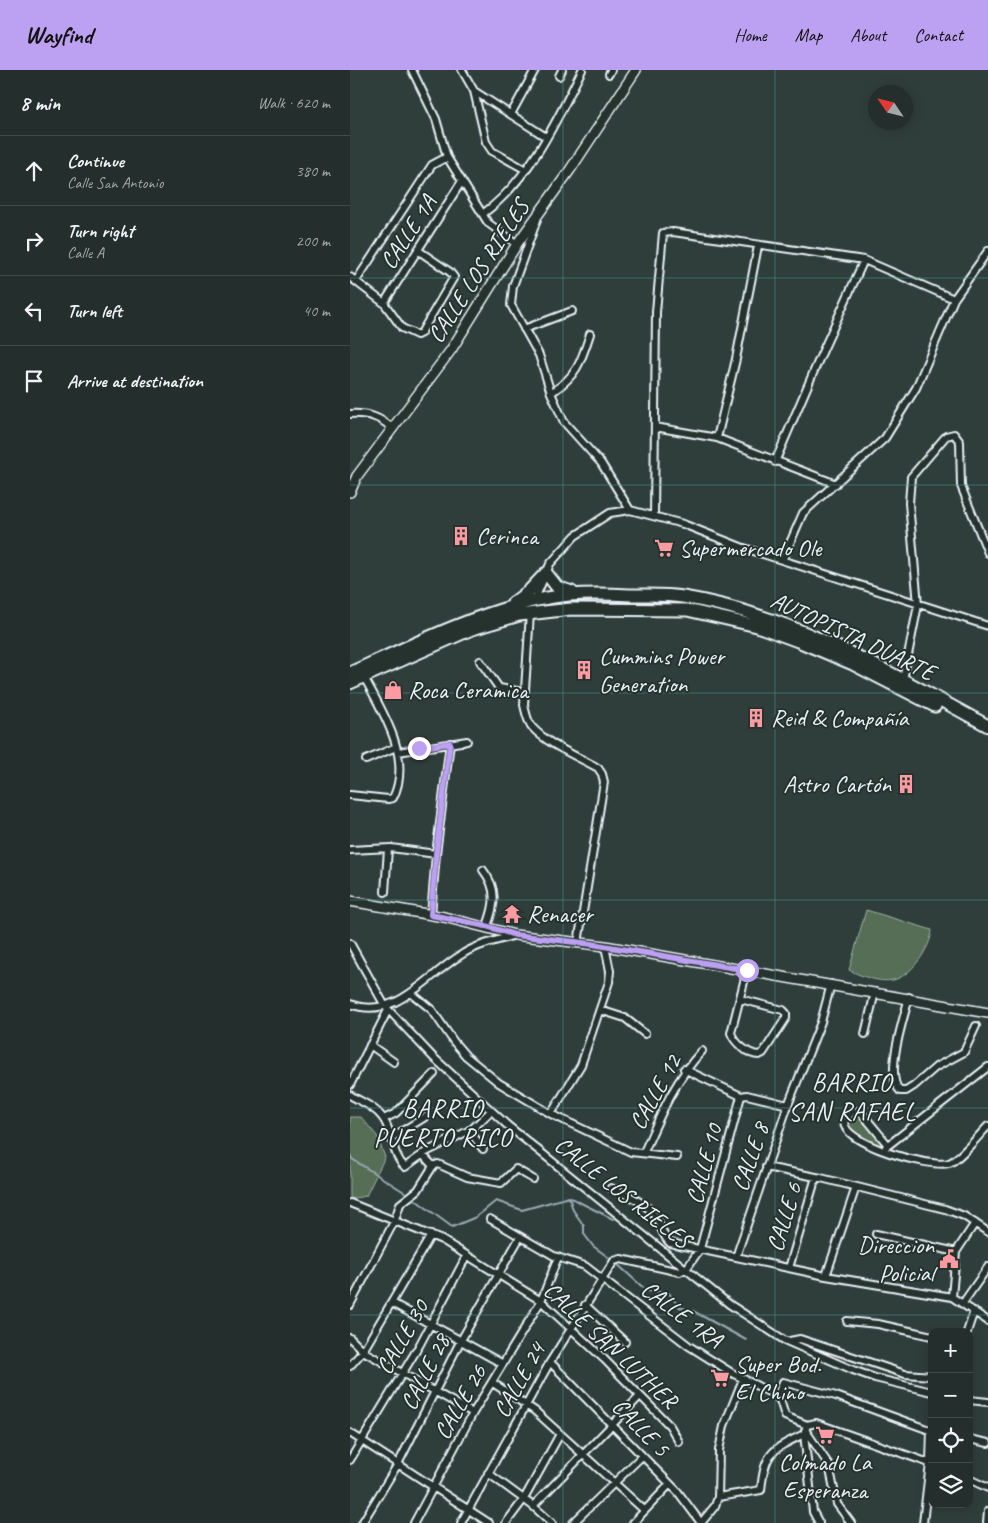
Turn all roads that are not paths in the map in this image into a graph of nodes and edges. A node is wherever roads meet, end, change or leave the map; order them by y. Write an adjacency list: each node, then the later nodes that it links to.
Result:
1 (412, 70): 9 (street)
2 (463, 70): 6 (street)
3 (535, 70): 7 (street)
4 (582, 70): 8 (street)
5 (636, 70): 13 (street, CALLE LOS RIELES)
6 (474, 90): 7 (street); 10 (street)
7 (511, 114): 8 (street)
8 (546, 137): 10 (street)
9 (447, 157): 11 (street); 19 (street)
10 (526, 170): 12 (street)
11 (462, 181): 12 (street); 17 (street, CALLE 1A)
12 (484, 213): 14 (street)
13 (539, 214): 14 (street, CALLE LOS RIELES); 23 (street)
14 (517, 244): 28 (street, CALLE LOS RIELES)
15 (758, 246): 18 (street); 27 (street); 29 (street)
16 (988, 250): 20 (street)
17 (419, 251): 21 (street, CALLE 1A); 21 (street)
18 (864, 260): 20 (street); 30 (street)
19 (353, 279): 21 (street)
20 (954, 299): 31 (street)
21 (384, 303)
22 (572, 311): 23 (street)
23 (524, 329): 25 (street)
24 (590, 334): 25 (street)
25 (550, 393): 33 (street)
26 (350, 414): 28 (street)
27 (655, 428): 29 (street); 34 (street)
28 (393, 429): 32 (street, CALLE LOS RIELES)
29 (717, 438): 30 (street)
30 (775, 462): 31 (street)
31 (836, 484): 36 (street)
32 (350, 492)
33 (630, 510): 34 (street); 37 (street)
34 (654, 516): 36 (street)
35 (988, 553): 40 (street)
36 (783, 560): 40 (street)
37 (546, 573): 38 (highway); 39 (street); 41 (highway)
38 (576, 593): 39 (highway, AUTOPISTA DUARTE); 47 (highway, AUTOPISTA DUARTE)
39 (534, 601): 41 (highway, AUTOPISTA DUARTE); 42 (street)
40 (918, 605): 43 (street); 47 (street)
41 (503, 609): 45 (highway, AUTOPISTA DUARTE)
42 (529, 614): 46 (highway, AUTOPISTA DUARTE); 49 (street); 51 (highway, AUTOPISTA DUARTE)
43 (988, 626)
44 (480, 661): 49 (street)
45 (350, 672)
46 (364, 677): 48 (highway, AUTOPISTA DUARTE); 54 (street)
47 (902, 680): 50 (highway, AUTOPISTA DUARTE)
48 (350, 683)
49 (524, 692): 66 (street)
50 (988, 726)
51 (988, 734)
52 (467, 741): 53 (street)
53 (450, 743): 54 (street); 59 (street)
54 (397, 750): 55 (street); 56 (street)
55 (366, 760)
56 (350, 796)
57 (388, 849): 58 (street); 59 (street); 61 (street)
58 (350, 850)
59 (436, 854): 63 (street)
60 (483, 870): 64 (street)
61 (385, 892)
62 (350, 901): 63 (street)
63 (431, 915): 64 (street)
64 (486, 926): 65 (street)
65 (515, 935): 66 (street); 72 (street)
66 (578, 943): 68 (street)
67 (350, 944): 76 (street, CALLE LOS RIELES)
68 (605, 946): 69 (street); 77 (street)
69 (747, 970): 70 (street); 74 (street)
70 (831, 984): 71 (street); 91 (street, CALLE 8)
71 (875, 992): 73 (street); 81 (street)
72 (411, 993): 76 (street); 93 (street)
73 (909, 997): 78 (street); 79 (street)
74 (740, 999): 74 (street)
75 (350, 1004): 76 (street)
76 (387, 1008): 82 (street); 92 (street, CALLE LOS RIELES)
77 (600, 1010): 80 (street); 93 (street)
78 (988, 1013)
79 (976, 1026)
80 (645, 1034)
81 (865, 1034)
82 (370, 1044): 84 (street); 88 (street)
83 (702, 1051): 86 (street, CALLE 12)
84 (394, 1062)
85 (988, 1067): 99 (street)
86 (684, 1069): 90 (street); 102 (street, CALLE 12)
87 (434, 1074): 95 (street)
88 (350, 1085)
89 (350, 1095): 95 (street)
90 (741, 1096): 91 (street); 119 (street, CALLE 10)
91 (788, 1105): 106 (street, CALLE 8)
92 (491, 1111): 97 (street); 125 (street, CALLE LOS RIELES)
93 (551, 1114): 102 (street)
94 (425, 1117): 98 (street)
95 (384, 1118): 98 (street)
96 (988, 1126): 101 (street)
97 (468, 1130): 100 (street); 103 (street)
98 (391, 1138): 103 (street)
99 (888, 1145): 101 (street); 101 (street)
100 (483, 1149)
101 (881, 1150)
102 (644, 1152): 104 (street)
103 (422, 1154): 105 (street)
104 (676, 1157)
105 (433, 1166): 108 (street); 113 (street)
106 (766, 1167): 107 (street); 123 (street, CALLE 8)
107 (816, 1177): 109 (street); 126 (street, CALLE 6)
108 (534, 1179)
109 (856, 1187): 114 (street); 128 (street)
110 (611, 1188): 119 (street)
111 (350, 1203): 113 (street, CALLE SAN LUTHER)
112 (490, 1219): 118 (street, CALLE 1RA)
113 (395, 1220): 117 (street, CALLE SAN LUTHER); 134 (street)
114 (975, 1223): 115 (street); 120 (street)
115 (988, 1232)
116 (876, 1234): 120 (street)
117 (431, 1235): 121 (street, CALLE SAN LUTHER); 132 (street)
118 (520, 1237): 122 (street, CALLE 1RA); 127 (street, CALLE 28)
119 (700, 1249): 123 (street); 125 (street, CALLE 10)
120 (956, 1252): 130 (street)
121 (468, 1255): 127 (street, CALLE SAN LUTHER); 139 (street, CALLE 30)
122 (558, 1257): 129 (street, CALLE 1RA); 131 (street, CALLE 26)
123 (736, 1257): 126 (street)
124 (988, 1267): 133 (street)
125 (687, 1268): 129 (street, CALLE 24); 144 (street, CALLE LOS RIELES)
126 (789, 1268): 128 (street)
127 (499, 1274): 131 (street, CALLE SAN LUTHER); 145 (street, CALLE 28)
128 (826, 1276): 130 (street)
129 (602, 1277): 135 (street, CALLE 24); 153 (street, CALLE 1RA)
130 (952, 1297): 133 (street)
131 (541, 1301): 141 (street, CALLE SAN LUTHER); 149 (street, CALLE 26)
132 (392, 1303): 139 (street); 147 (street)
133 (963, 1303): 136 (street)
134 (350, 1305)
135 (584, 1305): 141 (street, CALLE 24); 146 (street)
136 (974, 1311): 138 (street); 140 (street)
137 (848, 1321): 142 (street)
138 (988, 1321)
139 (430, 1326): 145 (street); 151 (street, CALLE 30)
140 (968, 1328)
141 (570, 1329): 148 (street, CALLE 24); 157 (street, CALLE SAN LUTHER)
142 (928, 1335)
143 (350, 1338): 147 (street)
144 (789, 1341): 152 (street); 155 (street, CALLE LOS RIELES)
145 (460, 1342): 149 (street); 156 (street, CALLE 28)
146 (624, 1342)
147 (363, 1351): 150 (street); 151 (street)
148 (550, 1362): 161 (street, CALLE 24); 163 (street, CALLE 5)
149 (503, 1364): 154 (street, CALLE 26)
150 (350, 1366)
151 (404, 1373): 156 (street); 169 (street, CALLE 30)
152 (928, 1376)
153 (743, 1379): 158 (street, CALLE 1RA); 184 (street)
154 (493, 1383): 161 (street); 162 (street, CALLE 26)
155 (928, 1391)
156 (436, 1392): 162 (street); 176 (street, CALLE 28)
157 (640, 1396): 163 (street); 170 (street, CALLE SAN LUTHER)
158 (777, 1397): 164 (street); 165 (street)
159 (973, 1400): 160 (street)
160 (988, 1402)
161 (526, 1406): 167 (street); 177 (street, CALLE 24)
162 (474, 1413): 182 (street, CALLE 26)
163 (613, 1427): 172 (street); 173 (street, CALLE 5)
164 (928, 1429)
165 (806, 1430): 175 (street); 184 (street); 199 (street); 200 (street)
166 (350, 1433): 169 (street)
167 (560, 1434): 172 (street); 185 (street)
168 (973, 1440): 171 (street)
169 (362, 1441): 174 (street, CALLE 30); 176 (street)
170 (679, 1442)
171 (988, 1443)
172 (584, 1455): 179 (street); 186 (street)
173 (642, 1456): 179 (street); 180 (street, CALLE 5)
174 (350, 1460)
175 (928, 1463)
176 (398, 1464): 182 (street); 190 (street, CALLE 28)
177 (488, 1474): 185 (street); 187 (street, CALLE 24)
178 (973, 1481): 183 (street)
179 (615, 1483): 188 (street); 196 (street)
180 (670, 1484): 188 (street); 198 (street, CALLE 5)
181 (928, 1486): 201 (street)
182 (434, 1487): 187 (street); 191 (street, CALLE 26)
183 (988, 1488)
184 (718, 1497): 198 (street)
185 (524, 1499): 186 (street); 194 (street)
186 (533, 1506): 195 (street)
187 (468, 1510): 192 (street, CALLE 24); 193 (street)
188 (644, 1510): 197 (street)
189 (988, 1511): 202 (street)
190 (362, 1523)
191 (414, 1523)
192 (460, 1523)
193 (489, 1523)
194 (506, 1523)
195 (552, 1523)
196 (573, 1523)
197 (633, 1523)
198 (701, 1523)
199 (819, 1523)
200 (851, 1523)
201 (923, 1523)
202 (987, 1523)

